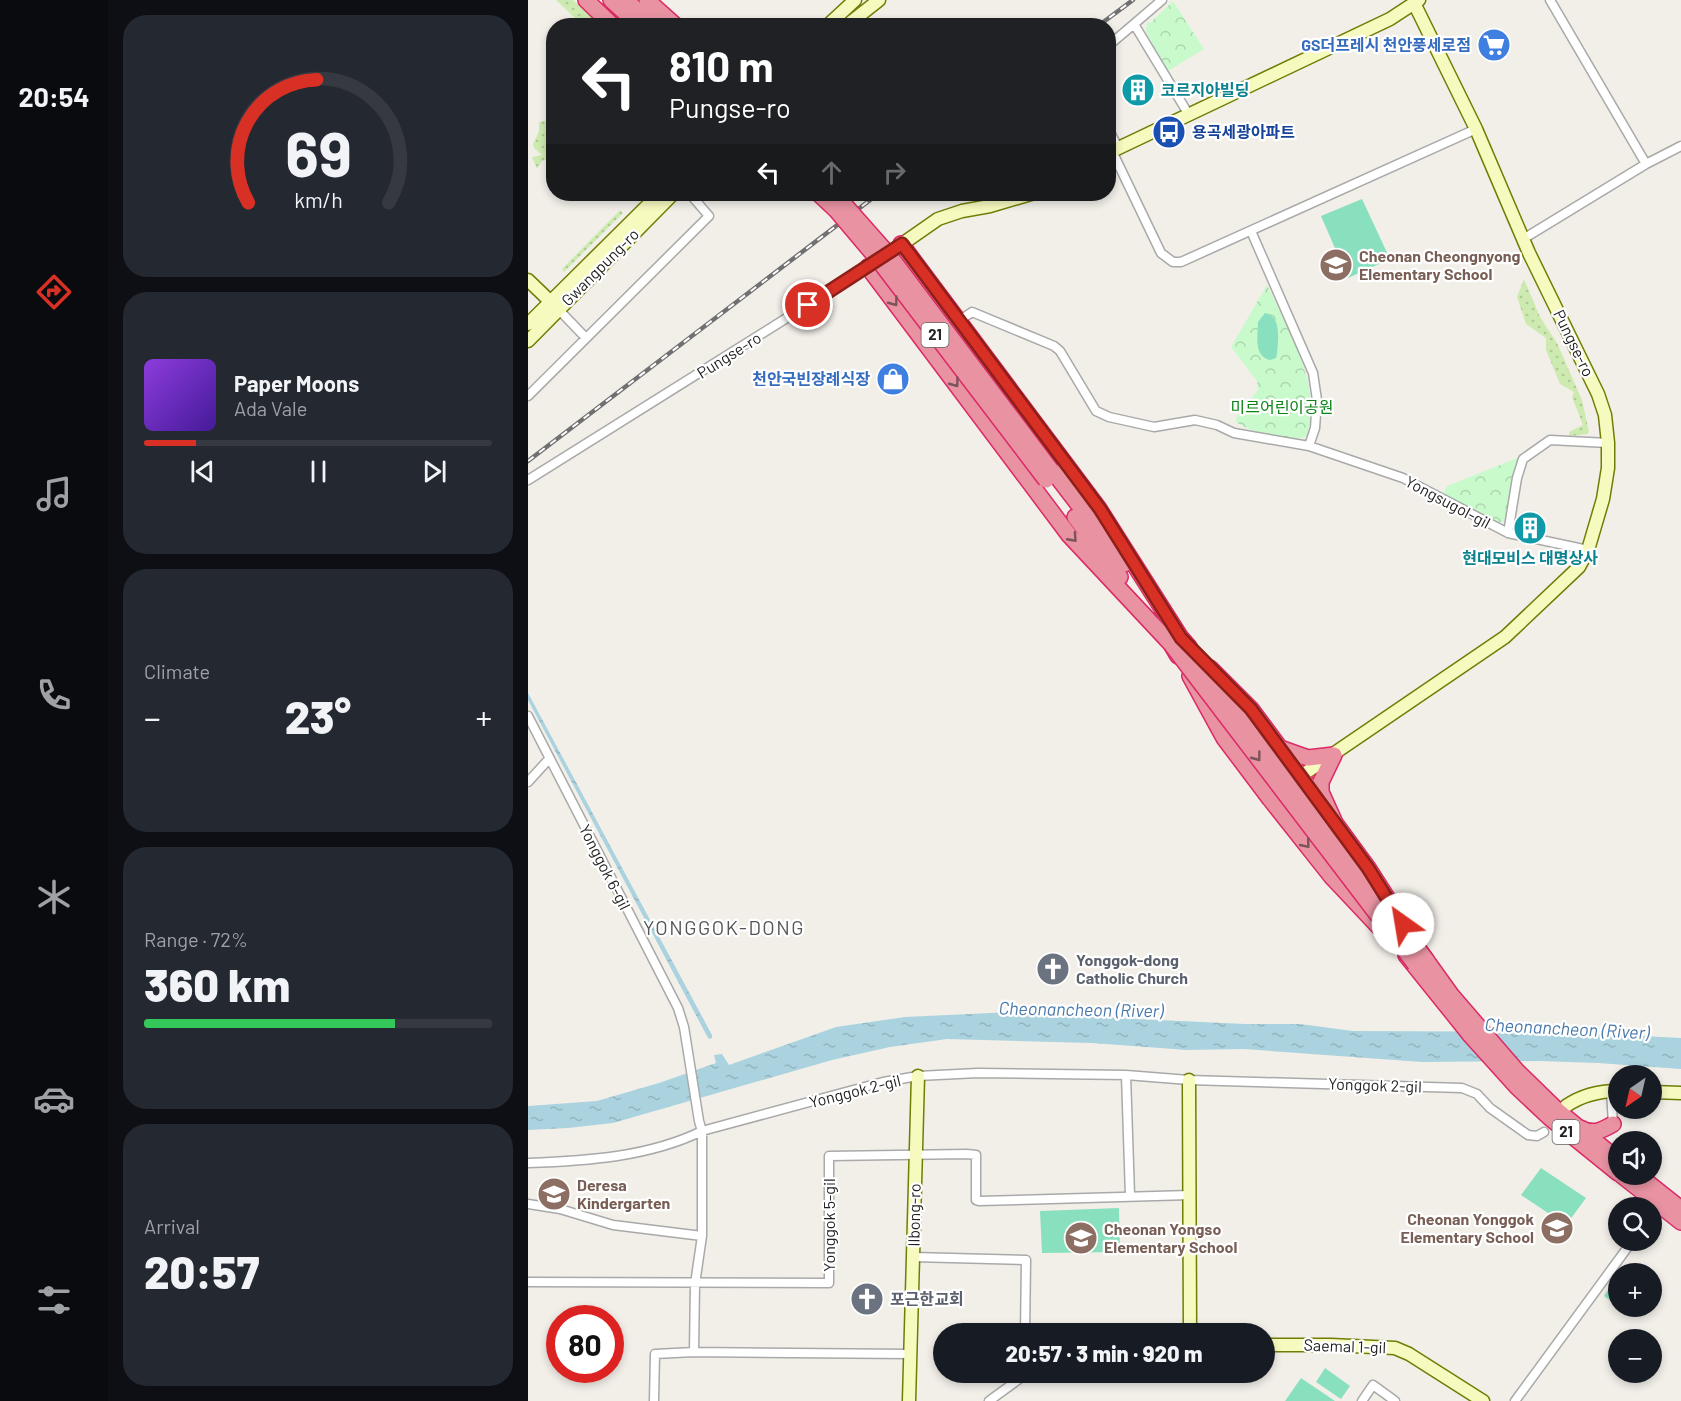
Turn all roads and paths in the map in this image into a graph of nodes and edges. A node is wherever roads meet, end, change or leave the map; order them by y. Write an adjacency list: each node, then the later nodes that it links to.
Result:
1 (586, 0): 9 (highway)
2 (647, 0): 12 (highway)
3 (855, 0): 13 (street)
4 (879, 0): 14 (street)
5 (1162, 0): 15 (street)
6 (1550, 0): 22 (street)
7 (1417, 1): 17 (street, Pungse-ro); 18 (street, Pungse-ro)
8 (619, 2): 10 (highway); 11 (highway)
9 (605, 18)
10 (632, 18)
11 (642, 18)
12 (667, 18)
13 (836, 18)
14 (856, 18)
15 (1134, 24): 16 (street); 17 (street)
16 (1116, 39)
17 (1189, 115): 20 (street, Pungse-ro)
18 (1476, 129): 28 (street); 29 (street, Pungse-ro)
19 (1681, 146): 22 (street)
20 (1116, 150)
21 (1116, 157): 28 (street)
22 (1646, 164): 29 (street)
23 (661, 201): 33 (street, Gwangpung-ro)
24 (696, 201): 36 (street)
25 (826, 201): 42 (highway, 21, bridge)
26 (841, 201): 42 (highway, 21, bridge)
27 (1007, 201): 30 (street, Pungse-ro)
28 (1251, 231): 41 (street)
29 (1523, 239): 40 (street, Pungse-ro)
30 (902, 244): 31 (street, Pungse-ro); 34 (highway)
31 (868, 267): 38 (highway, one-way to 38); 43 (street, Pungse-ro)
32 (528, 280): 33 (street)
33 (554, 305): 35 (street, Gwangpung-ro); 36 (street); 37 (street, Gwangpung-ro)
34 (959, 321): 38 (street, Yongsugol-gil); 41 (street, Yongsugol-gil); 46 (highway)
35 (528, 324)
36 (586, 338): 39 (street)
37 (528, 341)
38 (926, 344): 46 (highway, one-way to 46)
39 (528, 396)
40 (1608, 443): 44 (street); 45 (street, Pungse-ro)
41 (1309, 446): 44 (street, Yongsugol-gil)
42 (1051, 477): 46 (highway, 21)
43 (528, 480)
44 (1508, 533): 45 (street, Yongsugol-gil)
45 (1588, 550): 49 (street, Pungse-ro)
46 (1176, 641): 48 (highway); 53 (highway); 55 (highway, 21, bridge)
47 (528, 716): 50 (street, Yonggok 6-gil)
48 (1280, 748): 49 (highway); 51 (highway)
49 (1334, 755): 51 (street); 54 (highway)
50 (549, 759): 52 (street); 66 (street, Yonggok 6-gil)
51 (1301, 776): 53 (street); 54 (highway)
52 (528, 782)
53 (1270, 799): 55 (highway, one-way to 55)
54 (1335, 823): 55 (highway)
55 (1421, 963): 65 (highway, 21); 72 (highway, 21)
56 (1126, 1075): 57 (street, Yonggok 2-gil); 58 (street, Yonggok 2-gil); 76 (street)
57 (918, 1076): 66 (street, Yonggok 2-gil); 70 (street, Ilbong-ro)
58 (1189, 1080): 68 (street, Yonggok 2-gil); 75 (street)
59 (1608, 1092): 62 (street)
60 (1662, 1092): 61 (street)
61 (1681, 1093)
62 (1566, 1106)
63 (1613, 1119): 64 (street)
64 (1613, 1124): 65 (highway); 67 (highway)
65 (1576, 1125): 69 (highway, 21)
66 (702, 1131): 71 (street, Yonggok 2-gil); 80 (street)
67 (1612, 1131)
68 (1544, 1132)
69 (1608, 1151)
70 (915, 1156): 76 (street); 82 (street, Ilbong-ro); 84 (street, Yonggok 5-gil)
71 (528, 1163)
72 (1608, 1165)
73 (1633, 1185): 79 (highway, 21)
74 (1651, 1185): 78 (highway)
75 (1190, 1195): 76 (street); 86 (street)
76 (1130, 1196)
77 (528, 1204): 80 (street)
78 (1681, 1209)
79 (1681, 1222)
80 (702, 1236): 84 (street)
81 (1625, 1251): 97 (street)
82 (913, 1257): 85 (street); 89 (street, Ilbong-ro)
83 (528, 1282): 84 (street, Yonggok 5-gil)
84 (695, 1284): 88 (street)
85 (1026, 1323)
86 (1190, 1323)
87 (1275, 1344): 96 (street, Saemal 1-gil)
88 (694, 1352): 89 (street); 91 (street)
89 (910, 1354): 92 (street, Ilbong-ro)
90 (1014, 1383): 93 (street)
91 (654, 1401)
92 (909, 1401)
93 (989, 1401)
94 (1362, 1401): 95 (street)
95 (1395, 1401)
96 (1483, 1401)
97 (1515, 1401)

